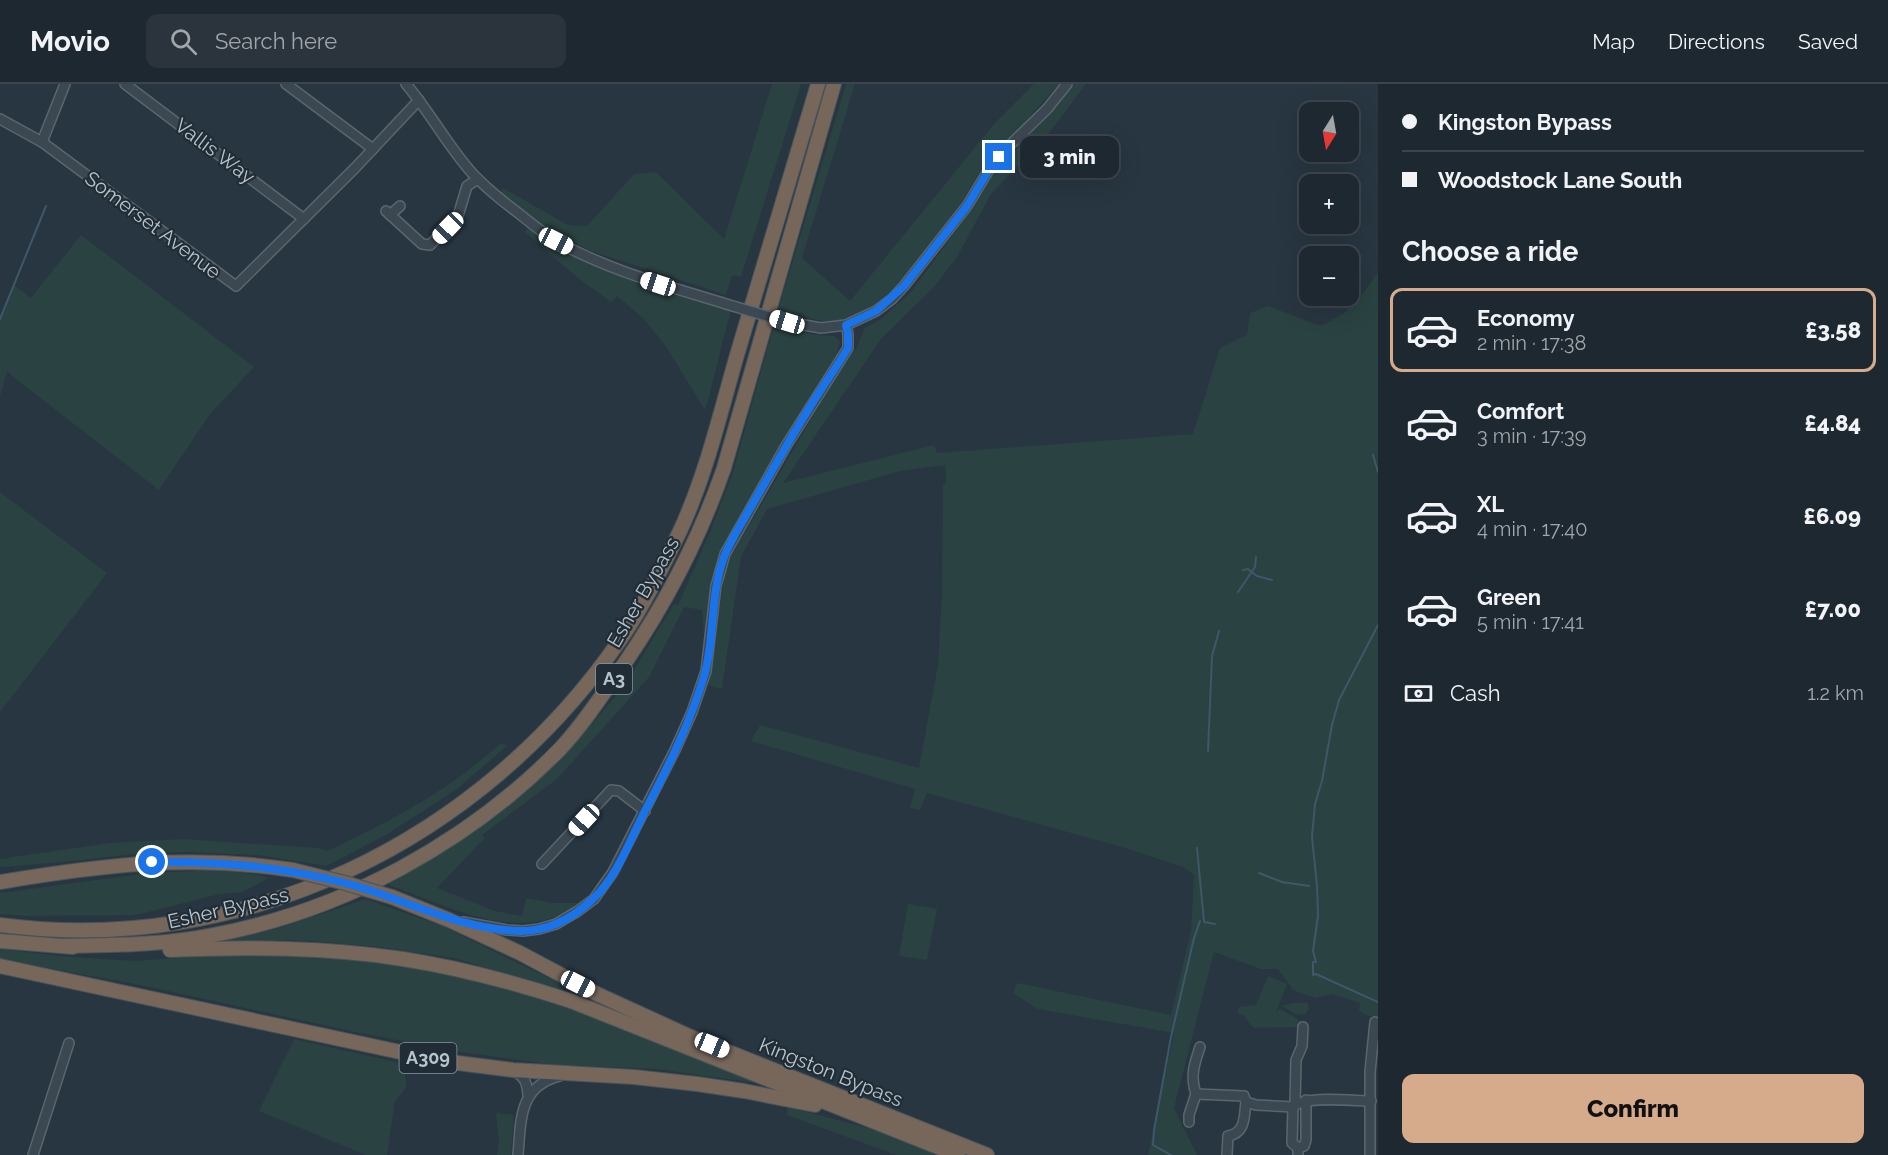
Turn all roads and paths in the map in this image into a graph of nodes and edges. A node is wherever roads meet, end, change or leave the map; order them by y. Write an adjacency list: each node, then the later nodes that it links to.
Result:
1 (65, 84): 10 (street)
2 (125, 84): 14 (street, Vallis Way)
3 (286, 84): 11 (street)
4 (406, 84): 8 (street)
5 (818, 84): 22 (highway, Esher Bypass / A3)
6 (834, 84): 24 (highway, Esher Bypass / A3)
7 (1067, 84): 15 (street)
8 (419, 100): 11 (street, Somerset Avenue); 12 (street)
9 (0, 120): 10 (street, Somerset Avenue)
10 (42, 142): 14 (street, Somerset Avenue)
11 (373, 149): 14 (street, Somerset Avenue)
12 (478, 178): 13 (street); 15 (street, bridge)
13 (400, 206)
14 (304, 219)
15 (846, 325): 16 (street)
16 (645, 811): 17 (street); 21 (street)
17 (542, 864)
18 (46, 874): 19 (highway); 20 (highway); 21 (highway, Kingston Bypass, bridge)
19 (0, 875)
20 (0, 882)
21 (449, 920): 44 (highway, Kingston Bypass)
22 (0, 925)
23 (0, 941): 24 (highway, A3)
24 (64, 946): 38 (highway, A3)
25 (0, 966): 30 (highway, A309)
26 (1375, 1022): 35 (street)
27 (1303, 1026): 37 (street)
28 (69, 1042): 41 (street)
29 (1200, 1047): 32 (street)
30 (513, 1070): 31 (highway, A309); 33 (street)
31 (572, 1074): 33 (street); 38 (highway, A309)
32 (1196, 1094): 36 (street); 39 (street)
33 (528, 1095): 42 (street)
34 (1306, 1101): 35 (street); 37 (street); 40 (street)
35 (1371, 1101): 46 (street)
36 (1246, 1102): 37 (street); 45 (street)
37 (1294, 1105): 40 (street)
38 (861, 1116): 43 (highway, Kingston Bypass / A309)
39 (1189, 1122)
40 (1298, 1152)
41 (33, 1155)
42 (518, 1155)
43 (958, 1155)
44 (987, 1155)
45 (1227, 1155)
46 (1370, 1155)

